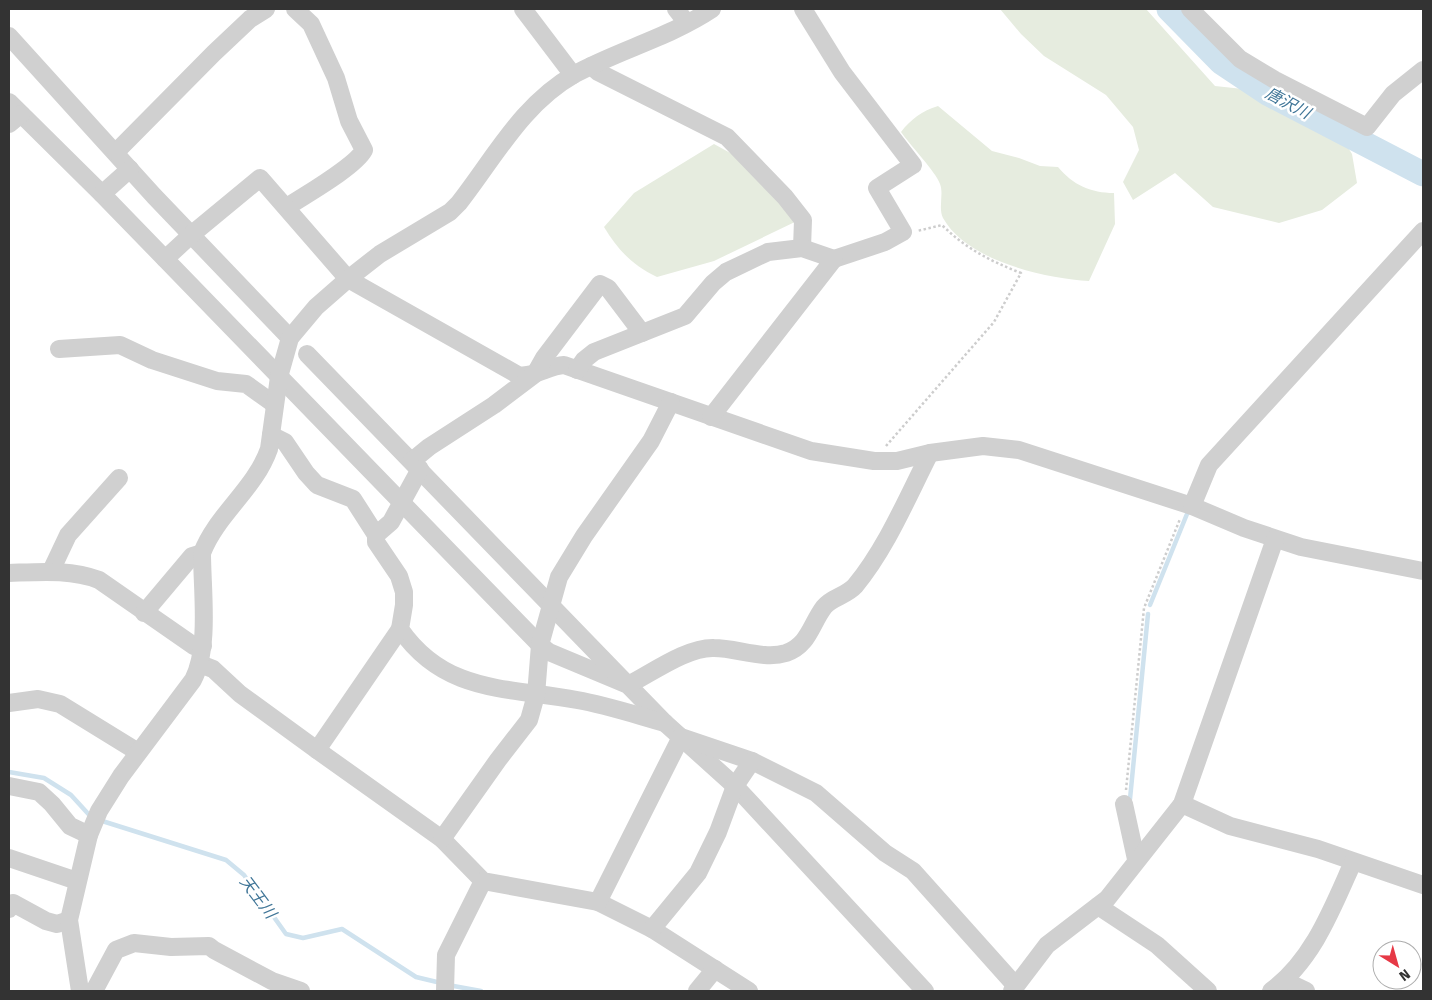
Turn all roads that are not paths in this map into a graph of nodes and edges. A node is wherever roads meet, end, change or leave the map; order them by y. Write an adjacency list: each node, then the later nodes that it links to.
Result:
1 (266, 9): 14 (street)
2 (295, 9): 17 (street)
3 (523, 9): 12 (street)
4 (676, 9): 8 (street)
5 (712, 9): 8 (street)
6 (803, 9): 22 (street)
7 (1190, 9): 11 (street)
8 (688, 23): 10 (street)
9 (9, 36): 14 (street)
10 (591, 66): 12 (street); 20 (street)
11 (1423, 70)
12 (574, 75): 23 (street)
13 (13, 113): 16 (street)
14 (116, 152): 15 (street)
15 (130, 169): 16 (street); 19 (street)
16 (102, 194): 21 (street)
17 (287, 206): 19 (street); 23 (street)
18 (1423, 231): 39 (street)
19 (191, 235): 21 (street); 25 (street)
20 (802, 248): 22 (street); 24 (street)
21 (165, 259): 30 (street)
22 (834, 259): 33 (street)
23 (348, 278): 25 (street); 29 (street)
24 (642, 333): 28 (street); 29 (street)
25 (290, 338): 30 (street)
26 (59, 349): 32 (street)
27 (308, 354): 36 (street)
28 (577, 370): 29 (street); 31 (street)
29 (535, 374): 36 (street)
30 (279, 377): 32 (street); 38 (street)
31 (672, 402): 33 (street); 46 (street)
32 (274, 404): 34 (street)
33 (712, 417): 35 (street)
34 (271, 435): 40 (street); 42 (street)
35 (930, 453): 39 (street); 52 (street)
36 (416, 465): 38 (street); 46 (street)
37 (119, 478): 44 (street)
38 (402, 502): 40 (street); 49 (street)
39 (1187, 510): 41 (street)
40 (376, 534): 48 (street)
41 (1275, 539): 43 (street); 63 (street)
42 (202, 553): 47 (street); 50 (street)
43 (1423, 571)
44 (51, 572): 45 (street); 47 (street)
45 (9, 573)
46 (552, 606): 49 (street); 52 (street)
47 (144, 613): 50 (street)
48 (400, 629): 53 (street); 57 (street)
49 (540, 645): 52 (street); 53 (street)
50 (203, 646): 51 (street)
51 (200, 664): 57 (street); 58 (street)
52 (628, 685): 55 (street)
53 (536, 695): 55 (street); 65 (street)
54 (9, 703): 58 (street)
55 (665, 723): 56 (street)
56 (681, 737): 59 (street); 61 (street); 72 (street)
57 (316, 750): 65 (street)
58 (138, 752): 64 (street)
59 (752, 761): 61 (street); 79 (street)
60 (9, 786): 64 (street)
61 (735, 786): 76 (street); 86 (street)
62 (1124, 804): 67 (street)
63 (1182, 804): 67 (street); 68 (street)
64 (89, 835): 70 (street)
65 (442, 839): 69 (street)
66 (9, 858): 70 (street)
67 (1136, 859): 73 (street)
68 (1353, 862): 71 (street); 78 (street)
69 (483, 880): 72 (street); 83 (street)
70 (76, 881): 75 (street)
71 (1423, 885)
72 (598, 902): 76 (street)
73 (1098, 906): 79 (street); 87 (street)
74 (9, 909): 75 (street)
75 (69, 920): 80 (street)
76 (652, 929): 77 (street)
77 (715, 969): 84 (street); 85 (street)
78 (1278, 986): 88 (street)
79 (1013, 988)
80 (80, 991)
81 (94, 991): 82 (street)
82 (301, 991)
83 (445, 991)
84 (698, 991)
85 (749, 991)
86 (925, 991)
87 (1208, 991)
88 (1306, 991)

